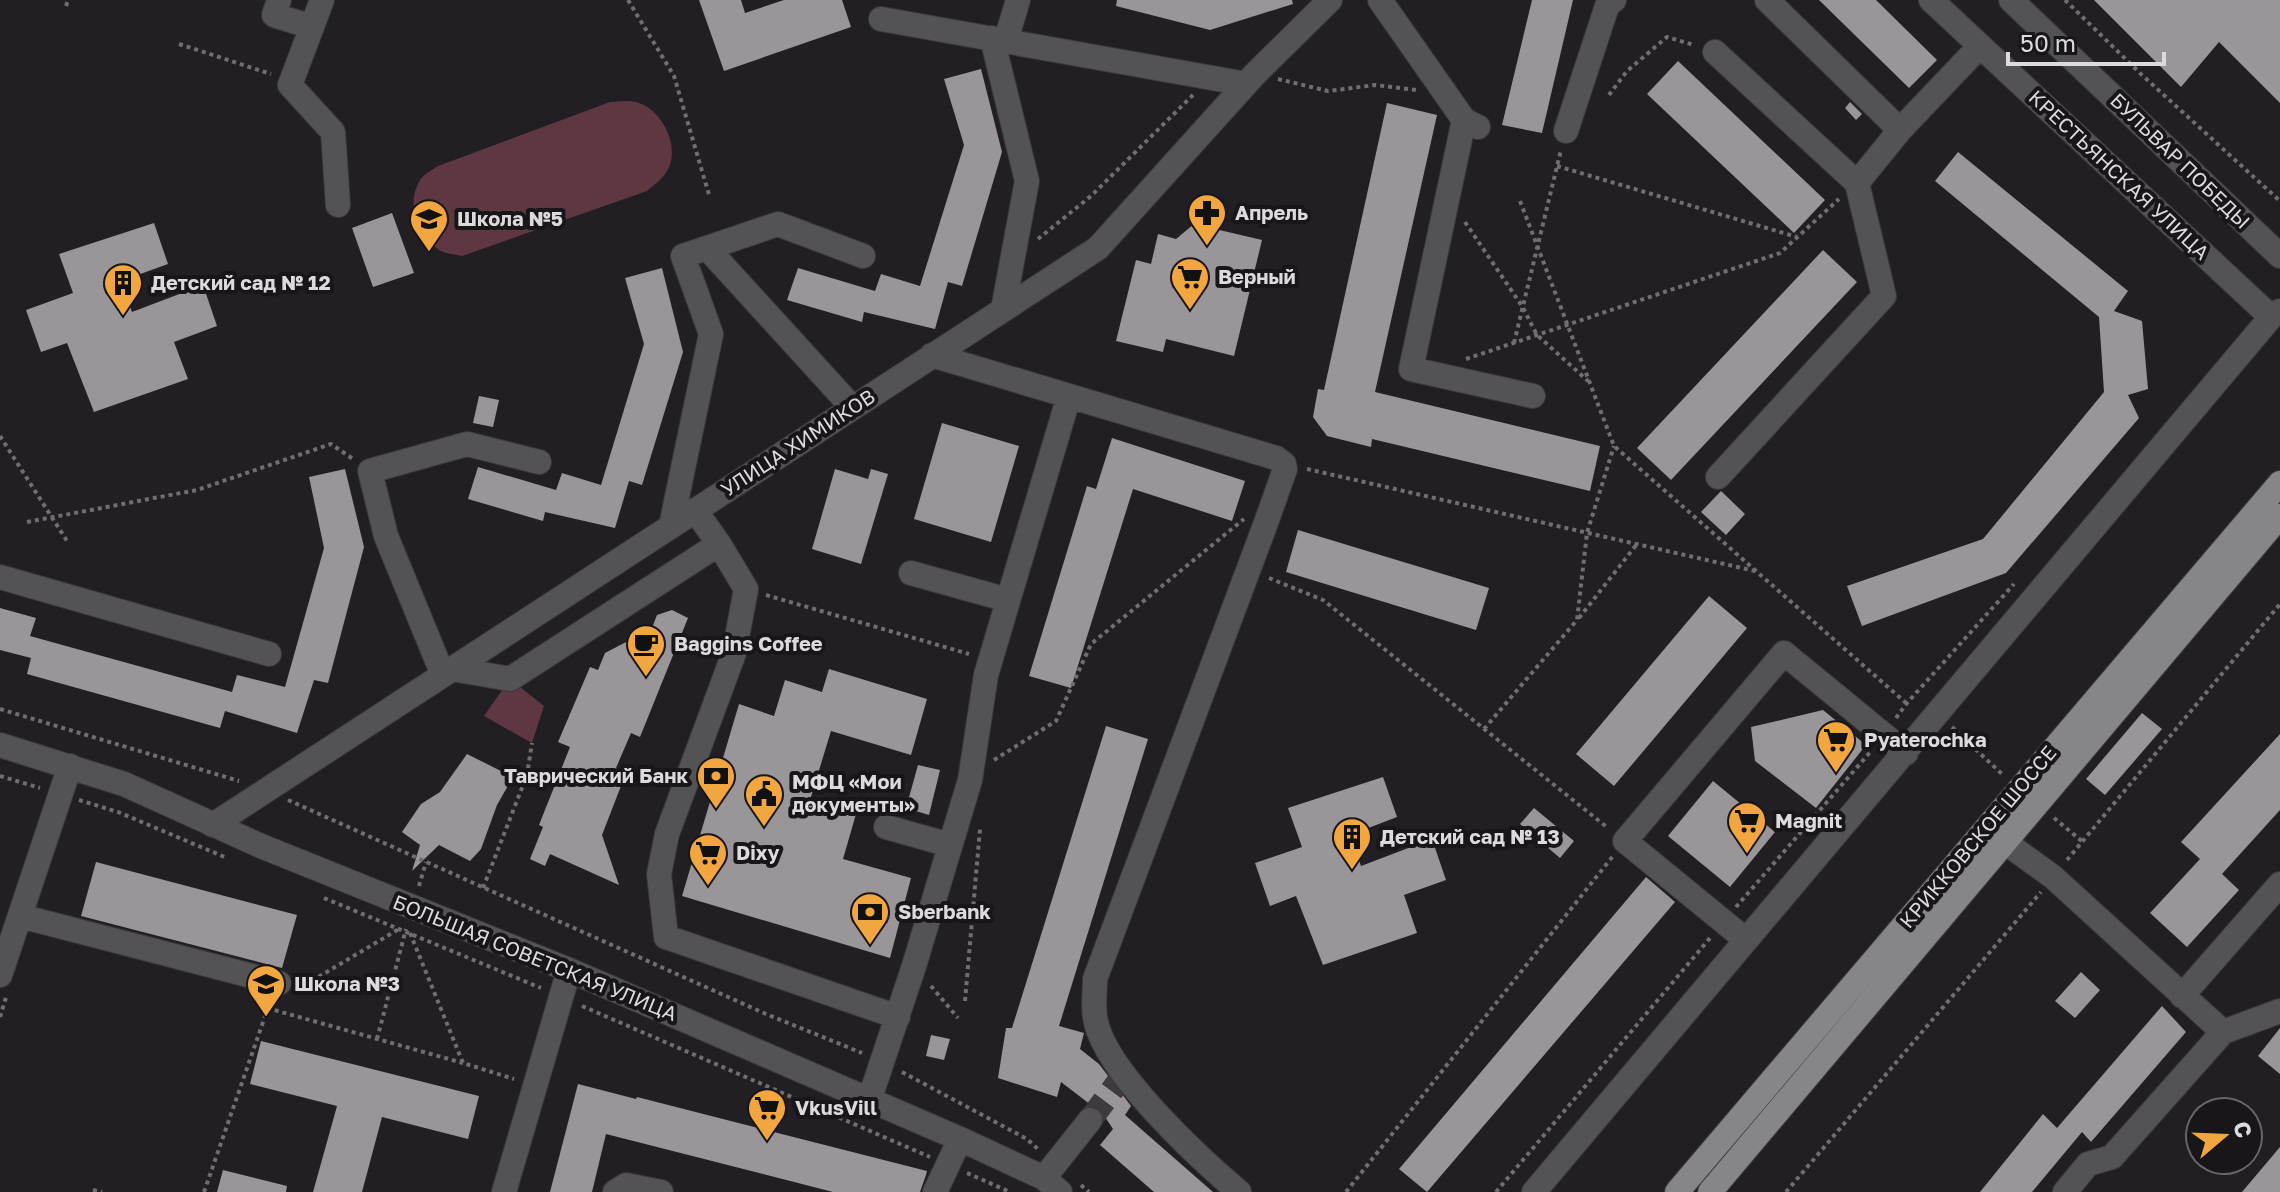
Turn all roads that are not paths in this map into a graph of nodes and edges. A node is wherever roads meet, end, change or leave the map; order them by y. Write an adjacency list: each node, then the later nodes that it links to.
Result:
1 (279, 0): 11 (street)
2 (322, 0): 11 (street)
3 (1018, 0): 12 (street)
4 (1330, 0): 15 (street, УЛИЦА ХИМИКОВ)
5 (1380, 0): 27 (street)
6 (1614, 0): 17 (street)
7 (1767, 0): 16 (street)
8 (1931, 0): 13 (street, КРЕСТЬЯНСКАЯ УЛИЦА)
9 (2011, 0): 22 (street, БУЛЬВАР ПОБЕДЫ)
10 (881, 19): 12 (street)
11 (312, 27): 19 (street)
12 (999, 39): 15 (street); 23 (street)
13 (1980, 46): 16 (street); 24 (street, КРЕСТЬЯНСКАЯ УЛИЦА)
14 (1715, 52): 18 (street)
15 (1250, 79): 23 (street, УЛИЦА ХИМИКОВ)
16 (1900, 130): 18 (street)
17 (1565, 135)
18 (1857, 183): 30 (street)
19 (338, 205)
20 (707, 248): 21 (street); 28 (street); 34 (street)
21 (863, 256)
22 (2280, 256)
23 (1003, 310): 25 (street, УЛИЦА ХИМИКОВ)
24 (2276, 314): 42 (street)
25 (932, 355): 26 (street); 28 (street, УЛИЦА ХИМИКОВ)
26 (1069, 396): 38 (street); 68 (street)
27 (1533, 396)
28 (852, 407): 32 (street, УЛИЦА ХИМИКОВ)
29 (539, 462): 40 (street)
30 (1718, 477)
31 (2280, 483): 44 (main road, КРИККОВСКОЕ ШОССЕ)
32 (695, 510): 34 (street, УЛИЦА ХИМИКОВ); 35 (street)
33 (2280, 516): 44 (main road)
34 (671, 526): 40 (street, УЛИЦА ХИМИКОВ)
35 (719, 544): 40 (street); 58 (street)
36 (911, 573): 38 (street)
37 (0, 577): 39 (street)
38 (1008, 600): 49 (street)
39 (269, 654)
40 (447, 672): 45 (street, УЛИЦА ХИМИКОВ)
41 (0, 745): 43 (street, БОЛЬШАЯ СОВЕТСКАЯ УЛИЦА)
42 (1906, 753): 52 (street); 52 (street)
43 (70, 766): 45 (street, БОЛЬШАЯ СОВЕТСКАЯ УЛИЦА); 51 (street)
44 (2028, 797): 47 (main road, КРИККОВСКОЕ ШОССЕ); 48 (main road)
45 (213, 825): 53 (street, БОЛЬШАЯ СОВЕТСКАЯ УЛИЦА)
46 (886, 827): 49 (street)
47 (1986, 828): 48 (street); 70 (main road, КРИККОВСКОЕ ШОССЕ)
48 (2006, 843): 56 (street); 71 (main road)
49 (950, 845): 58 (street)
50 (2280, 884): 56 (street)
51 (20, 916): 54 (street); 55 (street)
52 (1746, 940): 69 (street)
53 (569, 970): 60 (street, БОЛЬШАЯ СОВЕТСКАЯ УЛИЦА); 64 (street)
54 (0, 975)
55 (284, 992)
56 (2182, 996): 59 (street)
57 (2280, 1011): 59 (street)
58 (898, 1017): 60 (street)
59 (2223, 1032): 72 (street)
60 (870, 1098): 62 (street, БОЛЬШАЯ СОВЕТСКАЯ УЛИЦА)
61 (1090, 1120): 63 (street)
62 (960, 1139): 63 (street, БОЛЬШАЯ СОВЕТСКАЯ УЛИЦА); 67 (street)
63 (1054, 1178)
64 (504, 1192)
65 (615, 1192): 66 (street)
66 (661, 1192)
67 (935, 1192)
68 (1239, 1192)
69 (1534, 1192)
70 (1677, 1192)
71 (1710, 1192)
72 (2065, 1192)

